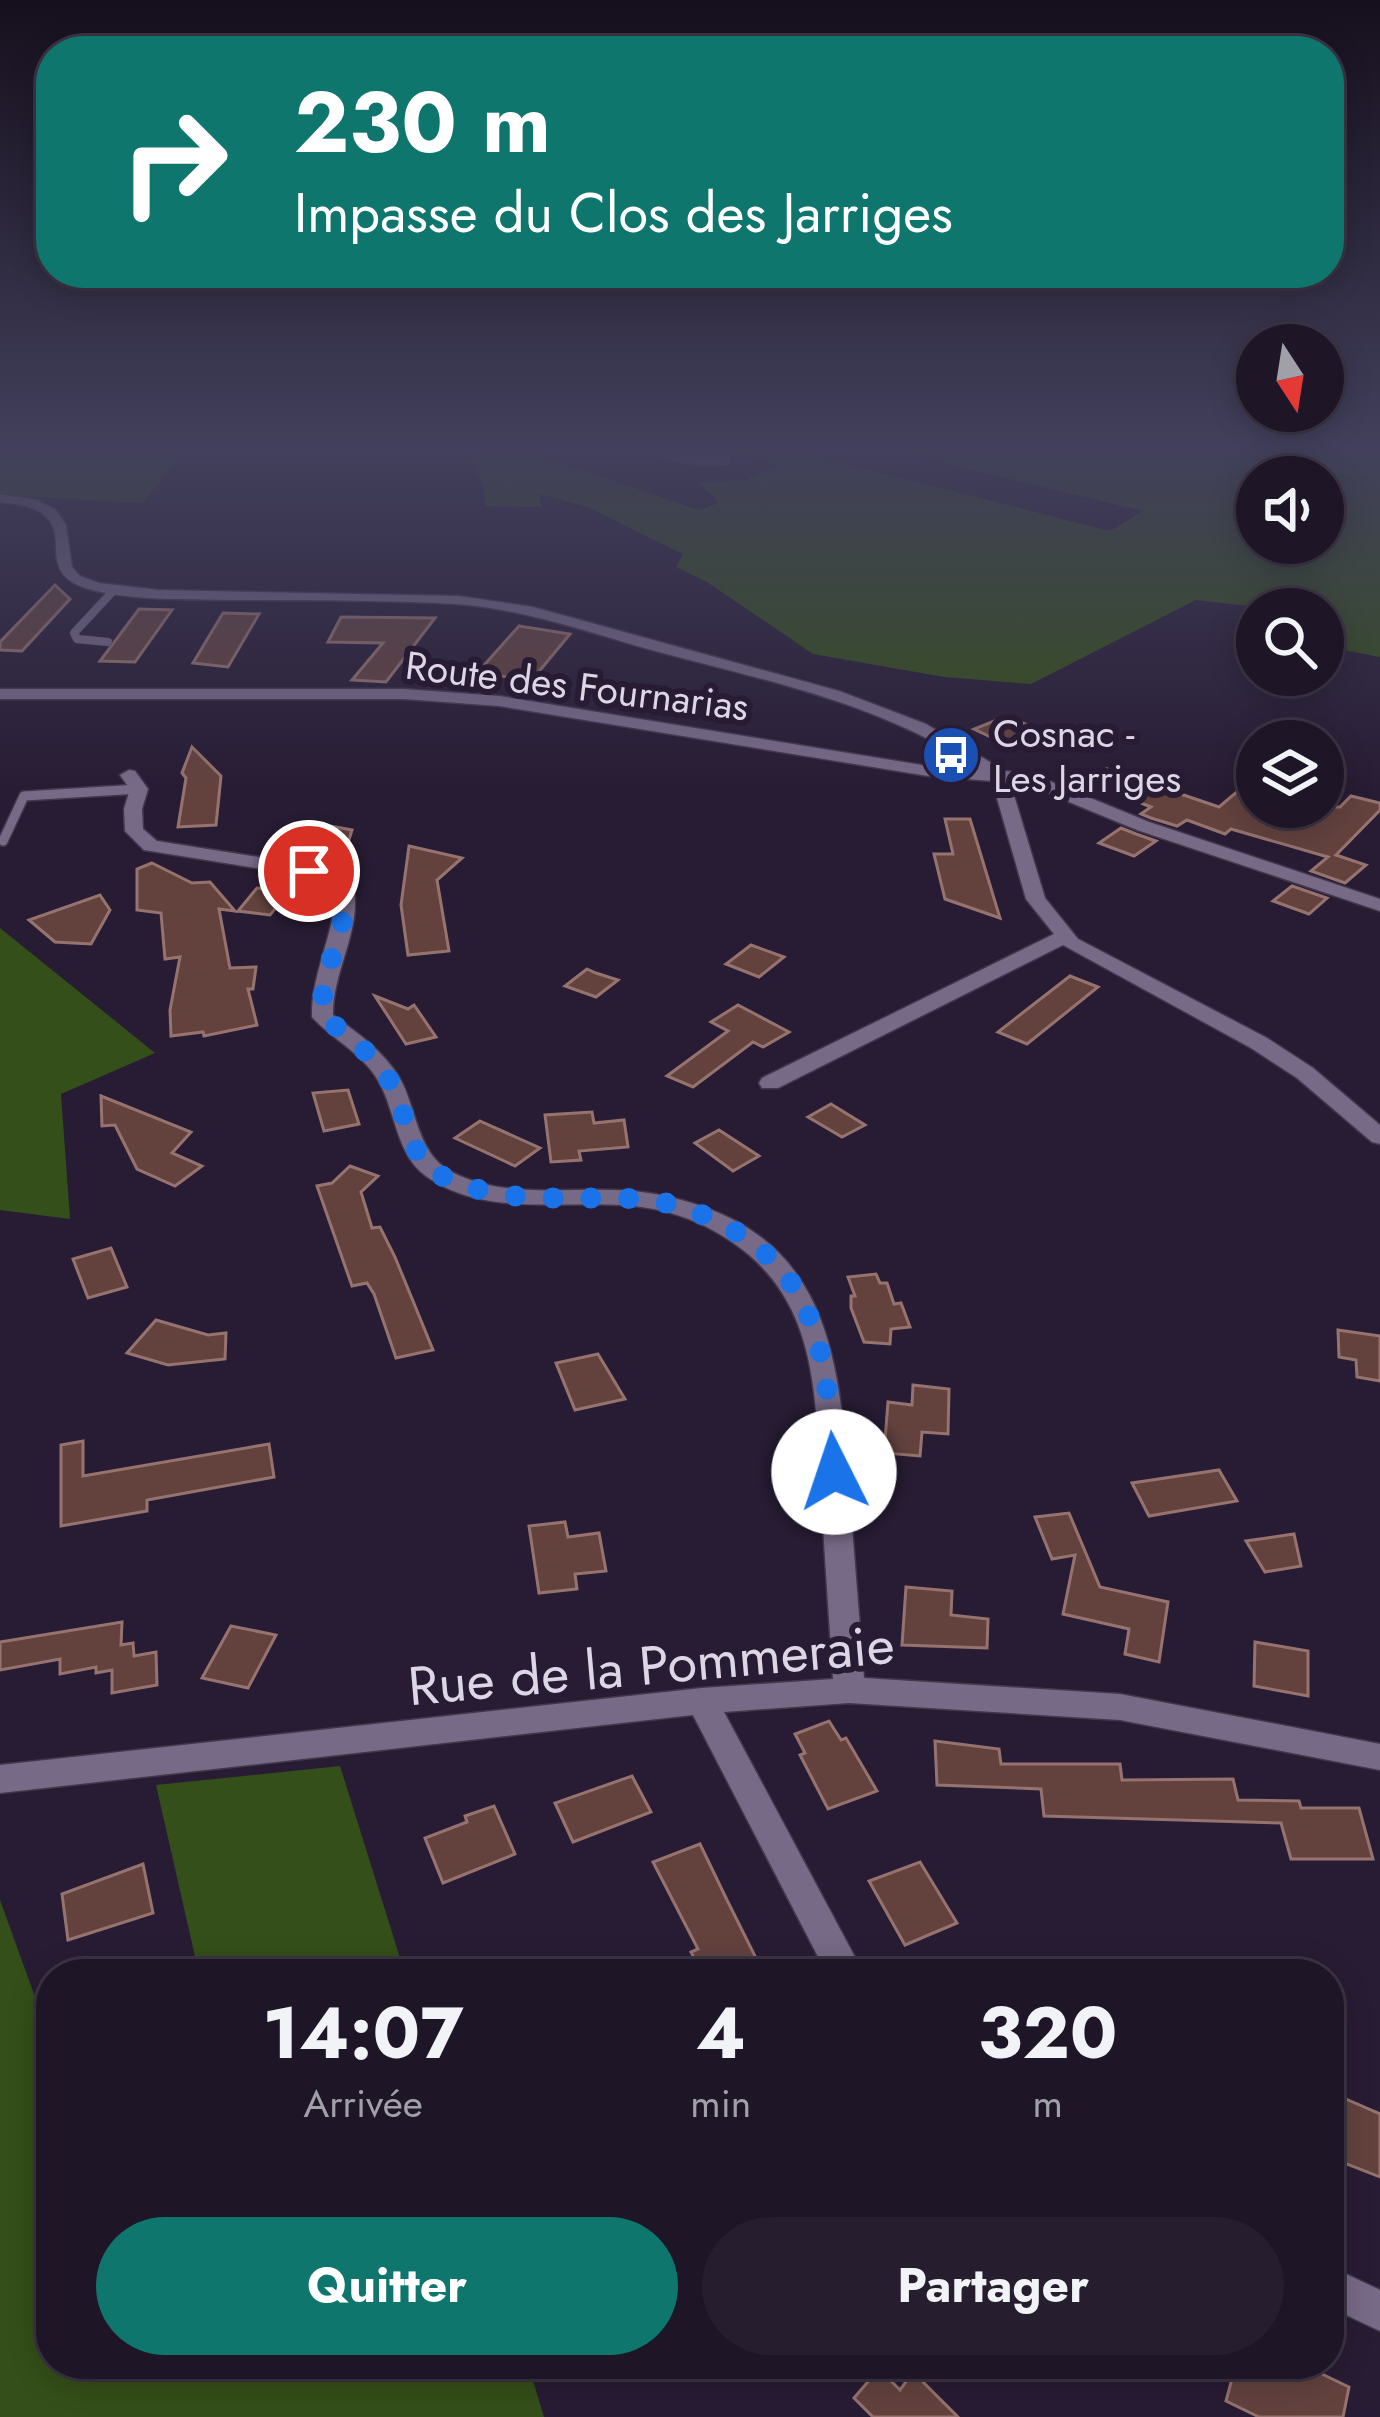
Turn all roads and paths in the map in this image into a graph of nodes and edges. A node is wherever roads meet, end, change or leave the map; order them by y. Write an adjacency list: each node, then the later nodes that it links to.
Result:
1 (61, 563): 2 (street)
2 (114, 590): 3 (lane); 5 (street)
3 (107, 642)
4 (0, 694): 5 (street, Route des Fournarias)
5 (999, 775): 8 (street); 9 (street)
6 (134, 782): 7 (lane); 12 (street)
7 (3, 842)
8 (1380, 905)
9 (1066, 936): 10 (street); 11 (street)
10 (770, 1083)
11 (1380, 1137)
12 (849, 1690): 13 (street, Rue de la Pommeraie); 14 (street, Rue de la Pommeraie)
13 (702, 1701): 15 (street, Rue de la Pommeraie); 16 (street)
14 (1380, 1757)
15 (0, 1779)
16 (839, 1959)
17 (1344, 2293): 18 (street)
18 (1380, 2311)

